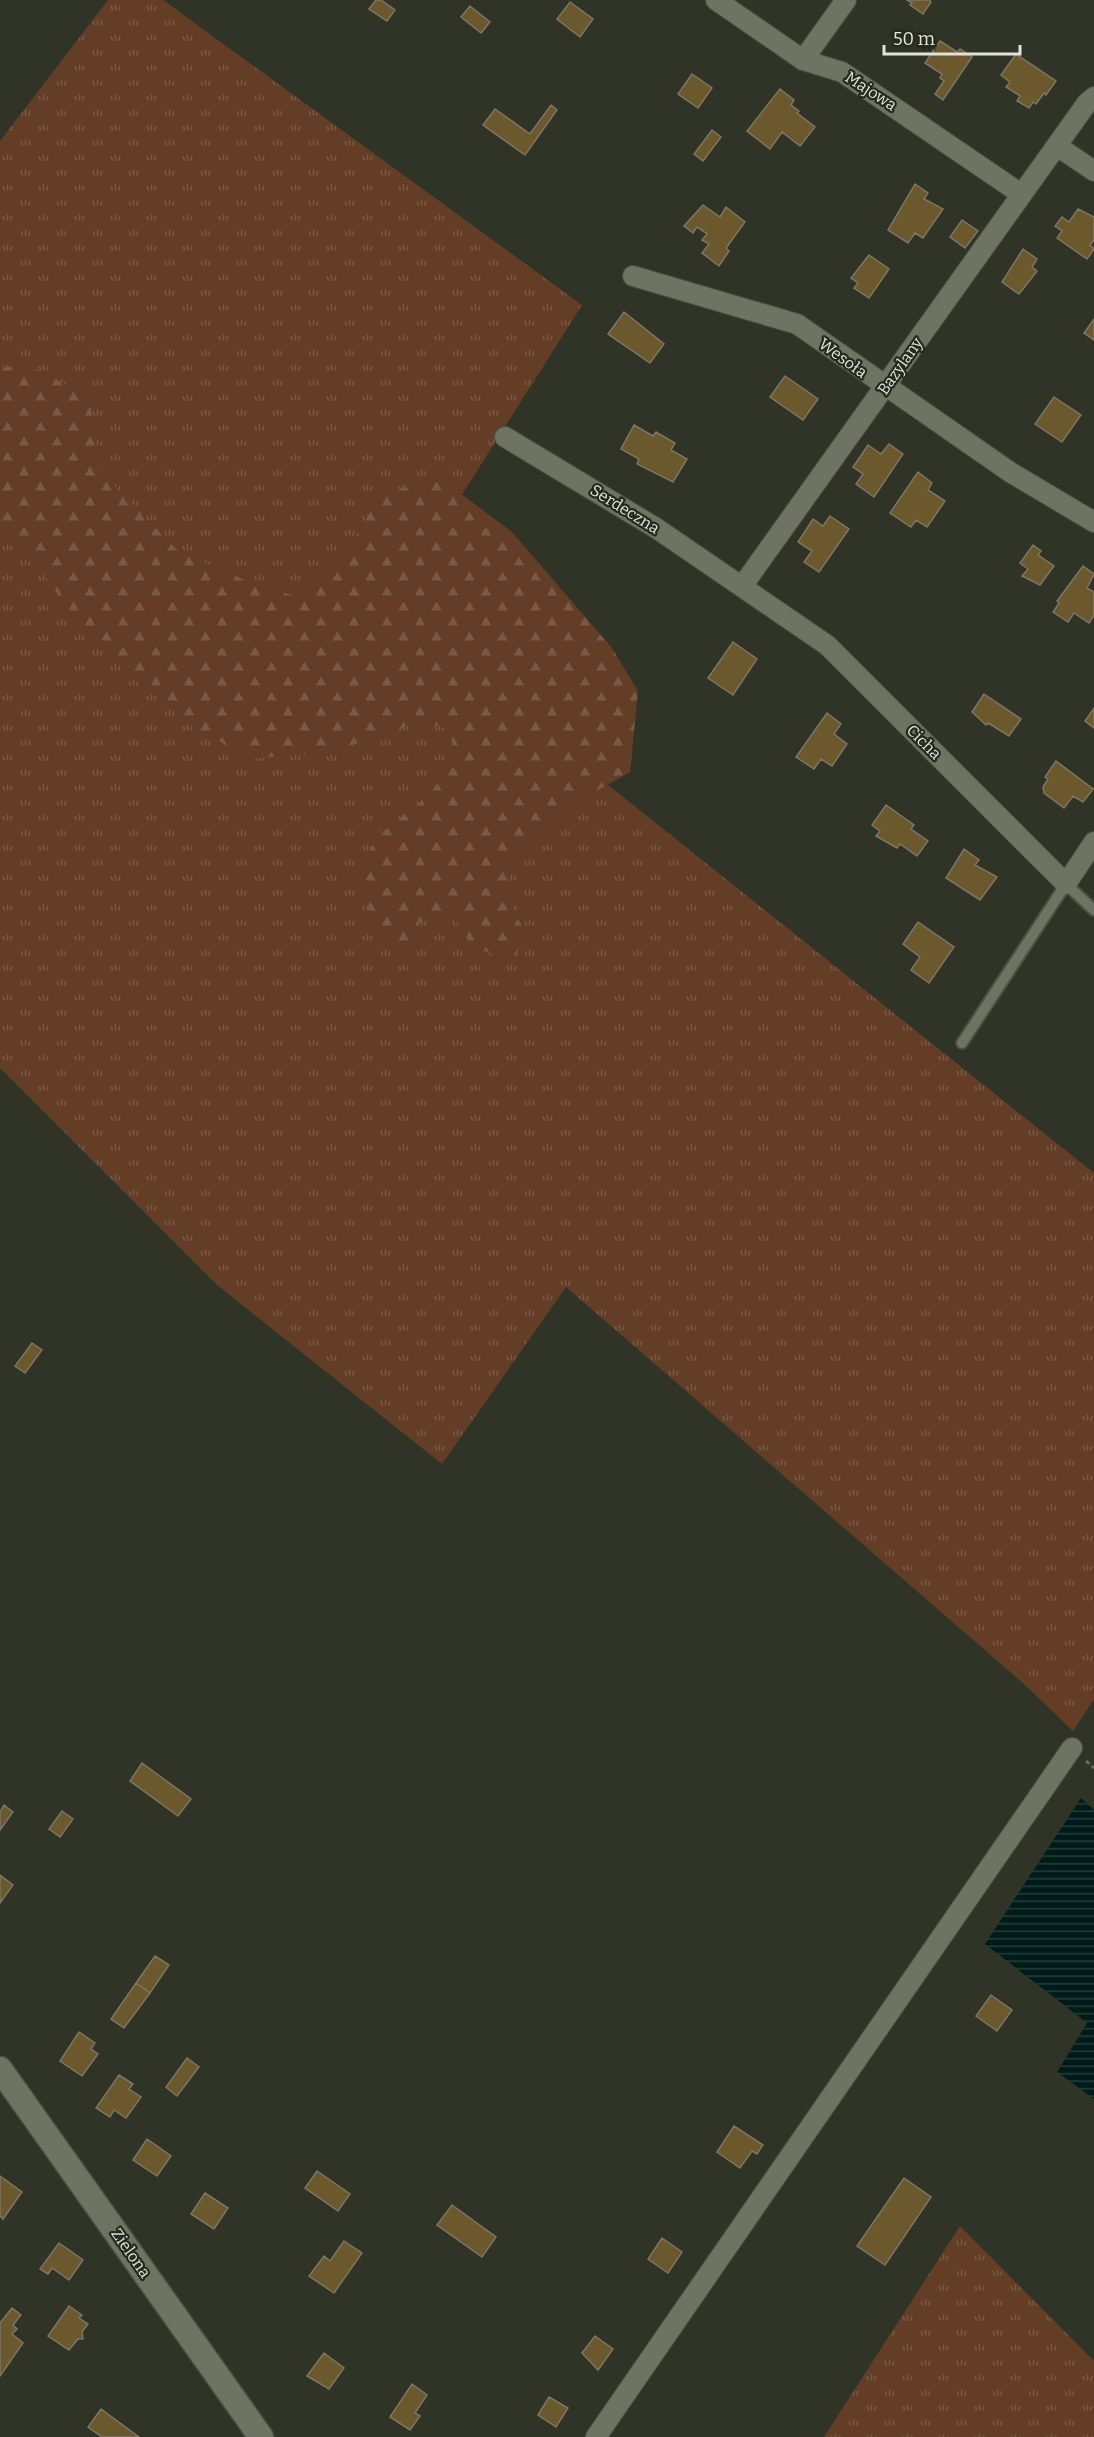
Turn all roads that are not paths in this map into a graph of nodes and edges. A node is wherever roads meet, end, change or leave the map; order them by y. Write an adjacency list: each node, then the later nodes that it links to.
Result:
1 (716, 0): 3 (street, Majowa)
2 (846, 0): 3 (street)
3 (803, 60): 7 (street, Majowa)
4 (1094, 97): 5 (street, Bazylany)
5 (1057, 146): 6 (street); 7 (street, Bazylany)
6 (1094, 171)
7 (1021, 194): 9 (street, Bazylany)
8 (633, 276): 9 (street, Wesoła)
9 (884, 387): 11 (street, Wesoła); 12 (street, Bazylany)
10 (505, 437): 12 (street, Serdeczna)
11 (1094, 522)
12 (743, 585): 14 (street, Cicha)
13 (1094, 842): 14 (street)
14 (1066, 884): 15 (lane, Cicha); 16 (lane)
15 (1094, 910)
16 (962, 1043)
17 (1072, 1748): 20 (street)
18 (0, 2069): 19 (street, Zielona)
19 (261, 2437)
20 (596, 2437)

